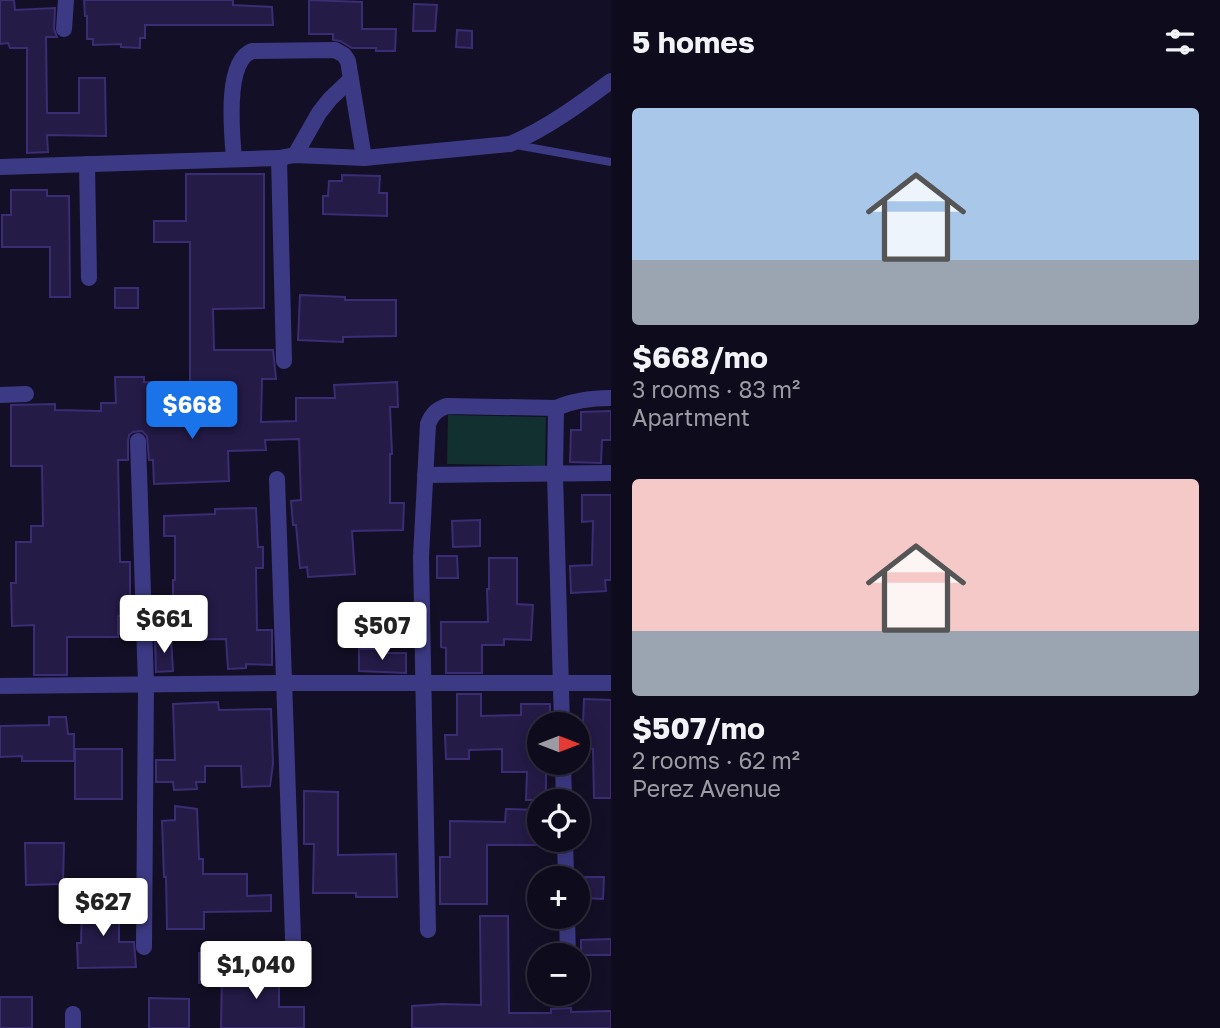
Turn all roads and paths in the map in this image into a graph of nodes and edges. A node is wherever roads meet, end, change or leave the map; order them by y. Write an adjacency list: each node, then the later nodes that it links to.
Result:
1 (66, 0): 2 (street)
2 (64, 29)
3 (351, 79): 6 (street); 7 (street); 8 (street)
4 (611, 81): 5 (street)
5 (510, 144): 7 (street); 9 (lane)
6 (287, 157): 7 (street); 8 (street); 13 (street)
7 (364, 158)
8 (234, 159): 10 (street)
9 (611, 162)
10 (87, 164): 11 (street); 12 (street)
11 (0, 167)
12 (89, 278)
13 (284, 361)
14 (26, 394): 15 (street)
15 (0, 395)
16 (611, 398): 17 (street)
17 (556, 408): 20 (street); 21 (street)
18 (138, 441): 27 (street)
19 (611, 473): 20 (street)
20 (555, 474): 21 (street); 25 (street)
21 (425, 475): 24 (street)
22 (277, 479): 23 (street)
23 (283, 682): 24 (street); 27 (street); 32 (street)
24 (423, 683): 25 (street); 30 (street)
25 (561, 683): 26 (street); 29 (street)
26 (611, 683)
27 (146, 684): 28 (street); 31 (street)
28 (0, 686)
29 (562, 712)
30 (428, 930)
31 (144, 947)
32 (294, 967)

